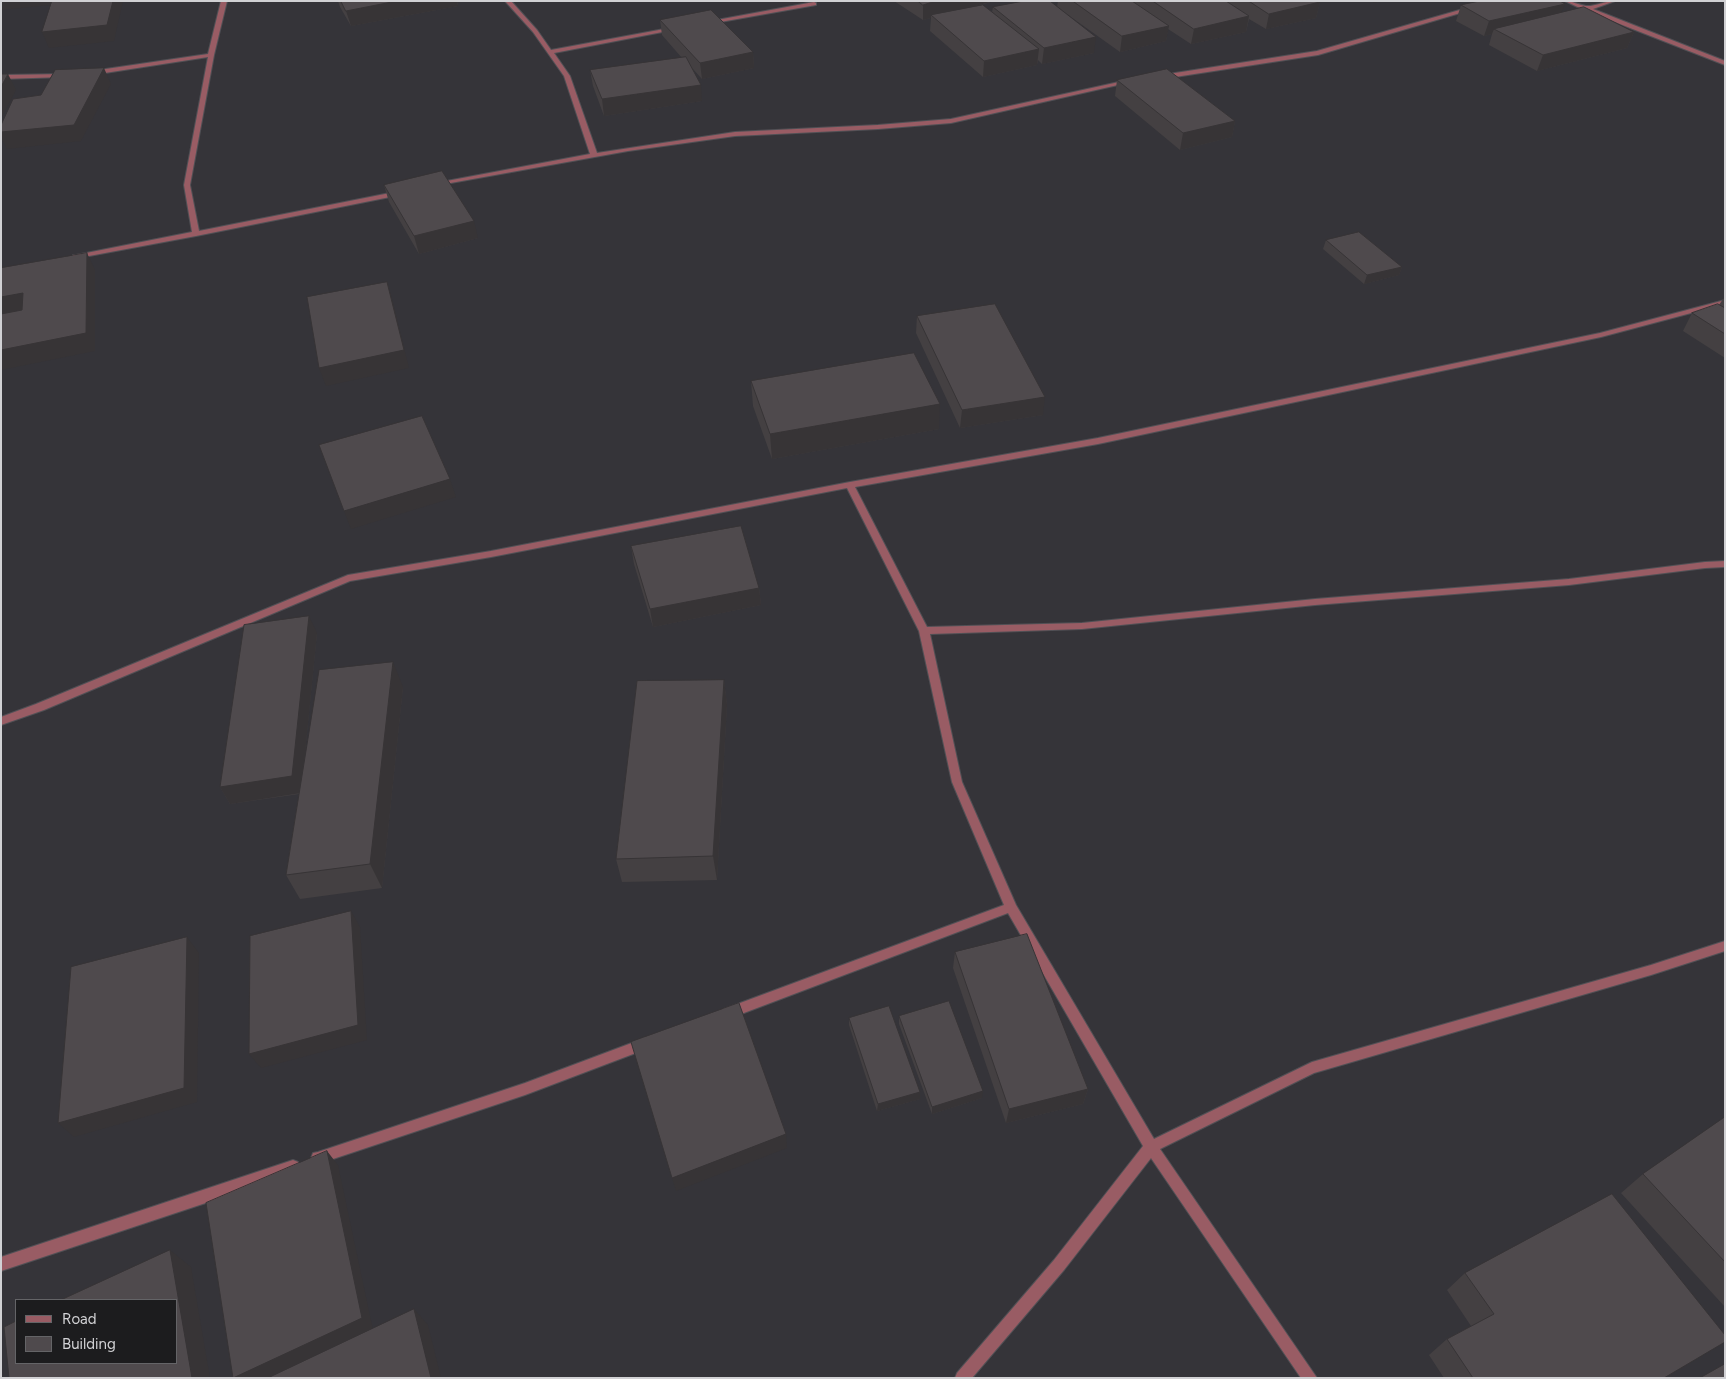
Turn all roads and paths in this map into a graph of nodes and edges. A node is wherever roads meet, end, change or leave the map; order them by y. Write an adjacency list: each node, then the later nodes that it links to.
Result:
1 (224, 1): 11 (street)
2 (508, 1): 10 (street)
3 (1498, 1): 16 (street)
4 (1568, 1): 7 (street)
5 (1612, 1): 7 (street)
6 (814, 4): 8 (street)
7 (1586, 9): 12 (street)
8 (706, 23)
9 (686, 26): 10 (street)
10 (549, 52): 18 (street)
11 (211, 55): 14 (street); 21 (street)
12 (1725, 63)
13 (74, 74): 15 (street)
14 (83, 74)
15 (1, 77)
16 (1154, 78)
17 (1135, 81): 18 (street)
18 (594, 155): 19 (street)
19 (431, 186)
20 (412, 190): 21 (street)
21 (196, 234): 22 (street)
22 (68, 258)
23 (1725, 302): 24 (street)
24 (850, 485): 26 (street); 27 (street)
25 (1725, 564): 26 (street)
26 (924, 632): 28 (street)
27 (1, 721)
28 (1011, 907): 30 (street); 32 (street)
29 (1725, 946): 32 (street)
30 (712, 1019)
31 (656, 1040): 33 (street)
32 (1151, 1147): 34 (street); 35 (street)
33 (1, 1264)
34 (962, 1378)
35 (1310, 1378)

